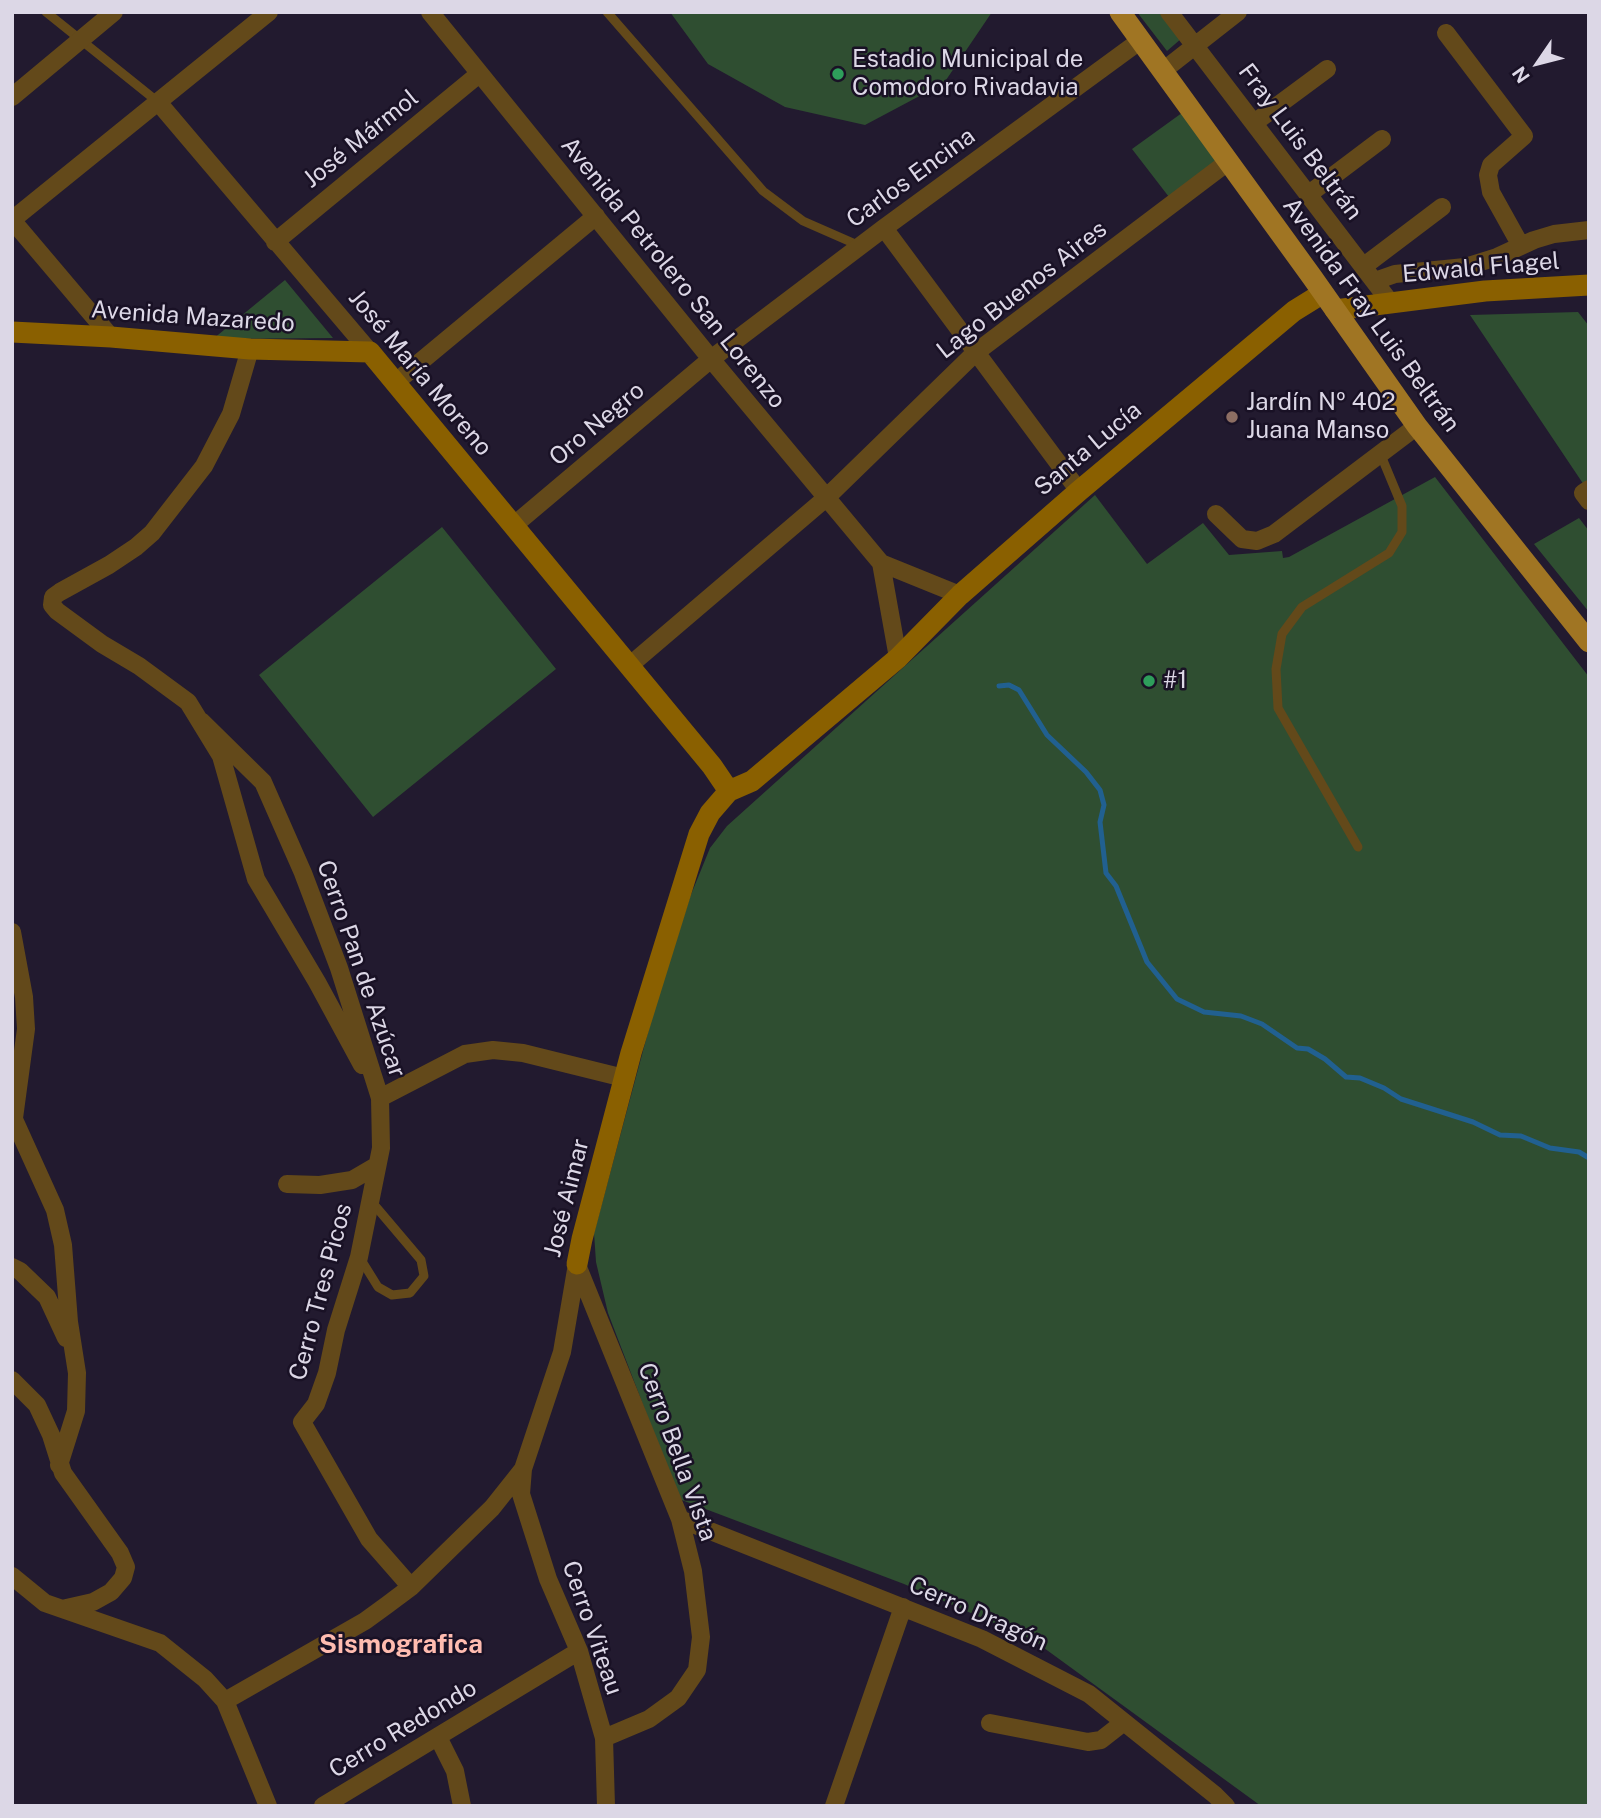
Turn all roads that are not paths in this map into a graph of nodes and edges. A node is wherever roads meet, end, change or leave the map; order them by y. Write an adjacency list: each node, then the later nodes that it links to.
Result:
1 (46, 12): 10 (lane, José María Moreno)
2 (114, 12): 10 (street)
3 (269, 12): 17 (street)
4 (430, 12): 15 (street, Avenida Petrolero San Lorenzo)
5 (607, 12): 28 (lane)
6 (1120, 12): 11 (main road, Avenida Fray Luis Beltrán)
7 (1169, 12): 12 (street, Fray Luis Beltrán)
8 (1238, 12): 12 (street)
9 (1446, 33): 29 (street)
10 (80, 40): 16 (street); 17 (lane, José María Moreno)
11 (1141, 40): 14 (main road, Avenida Fray Luis Beltrán); 25 (street, Carlos Encina)
12 (1196, 46): 14 (street); 18 (street, Fray Luis Beltrán)
13 (1327, 69): 18 (street)
14 (1164, 70): 20 (main road, Avenida Fray Luis Beltrán)
15 (479, 74): 23 (street, Avenida Petrolero San Lorenzo); 27 (street, José Mármol)
16 (12, 97)
17 (158, 102): 24 (street); 27 (street, José María Moreno)
18 (1254, 123): 21 (street, Fray Luis Beltrán)
19 (1382, 139): 21 (street)
20 (1228, 161): 33 (main road, Avenida Fray Luis Beltrán); 39 (street, Lago Buenos Aires)
21 (1309, 194): 30 (street, Fray Luis Beltrán)
22 (1442, 208): 30 (street)
23 (596, 216): 40 (street, Avenida Petrolero San Lorenzo); 41 (street)
24 (12, 220): 36 (street)
25 (884, 228): 28 (street, Carlos Encina); 39 (street)
26 (1589, 230): 29 (street, Edwald Flagel)
27 (275, 242): 38 (street, José María Moreno)
28 (860, 246): 40 (street, Carlos Encina)
29 (1521, 246): 31 (street, Edwald Flagel)
30 (1364, 266): 31 (street, Fray Luis Beltrán)
31 (1374, 281): 34 (street, Fray Luis Beltrán)
32 (1589, 285): 34 (street, Edwald Flagel)
33 (1329, 301): 34 (street, Edwald Flagel); 42 (main road, Avenida Fray Luis Beltrán); 44 (street, Santa Lucía)
34 (1390, 302)
35 (12, 332): 36 (street, Avenida Mazaredo)
36 (111, 337): 37 (street, Avenida Mazaredo)
37 (250, 349): 38 (street, Avenida Mazaredo); 53 (street, Cerro Pan de Azúcar)
38 (370, 352): 41 (street, José María Moreno)
39 (975, 354): 44 (street); 45 (street, Lago Buenos Aires)
40 (711, 359): 45 (street, Avenida Petrolero San Lorenzo); 47 (street, Oro Negro)
41 (396, 382): 47 (street, José María Moreno)
42 (1417, 426): 43 (street); 50 (main road, Avenida Fray Luis Beltrán)
43 (1380, 453): 46 (street); 55 (lane)
44 (1079, 491): 49 (street, Santa Lucía)
45 (826, 498): 48 (street, Avenida Petrolero San Lorenzo); 52 (street, Lago Buenos Aires)
46 (1216, 514)
47 (513, 526): 52 (street, José María Moreno)
48 (881, 563): 49 (street, Avenida Petrolero San Lorenzo); 51 (street, Avenida Petrolero San Lorenzo)
49 (960, 595): 51 (street, Santa Lucía)
50 (1589, 642)
51 (898, 657): 54 (street, José Aimar)
52 (629, 666): 54 (street, José María Moreno)
53 (201, 721): 58 (street, Cerro Pan de Azúcar); 58 (street, Cerro Pan de Azúcar)
54 (729, 791): 57 (street, José Aimar)
55 (1358, 847)
56 (12, 932): 59 (street)
57 (624, 1078): 58 (street); 64 (street, José Aimar)
58 (380, 1098): 60 (street, Cerro Tres Picos)
59 (13, 1117): 66 (street)
60 (376, 1166): 61 (street); 62 (street, Cerro Tres Picos)
61 (287, 1184)
62 (371, 1201): 63 (street, Cerro Tres Picos); 63 (lane)
63 (359, 1257): 72 (street, Cerro Tres Picos)
64 (577, 1265): 69 (street, José Aimar); 70 (street, Cerro Bella Vista)
65 (12, 1266): 66 (street)
66 (73, 1351): 68 (street)
67 (12, 1380): 68 (street)
68 (60, 1465): 74 (street)
69 (523, 1469): 72 (street, José Aimar); 75 (street, Cerro Viteau)
70 (680, 1520): 73 (street, Cerro Dragón); 80 (street, Cerro Bella Vista)
71 (12, 1576): 74 (street)
72 (411, 1587): 76 (street, José Aimar)
73 (903, 1607): 77 (street, Cerro Dragón); 85 (street)
74 (62, 1609): 76 (street)
75 (579, 1651): 79 (street, Cerro Redondo); 80 (street, Cerro Viteau)
76 (225, 1701): 82 (street)
77 (1124, 1722): 78 (street); 86 (street, Cerro Dragón)
78 (990, 1723)
79 (438, 1737): 81 (street, Cerro Redondo); 83 (street)
80 (604, 1738): 84 (street, Cerro Viteau)
81 (329, 1804)
82 (268, 1806)
83 (462, 1806)
84 (607, 1806)
85 (834, 1806)
86 (1226, 1806)

